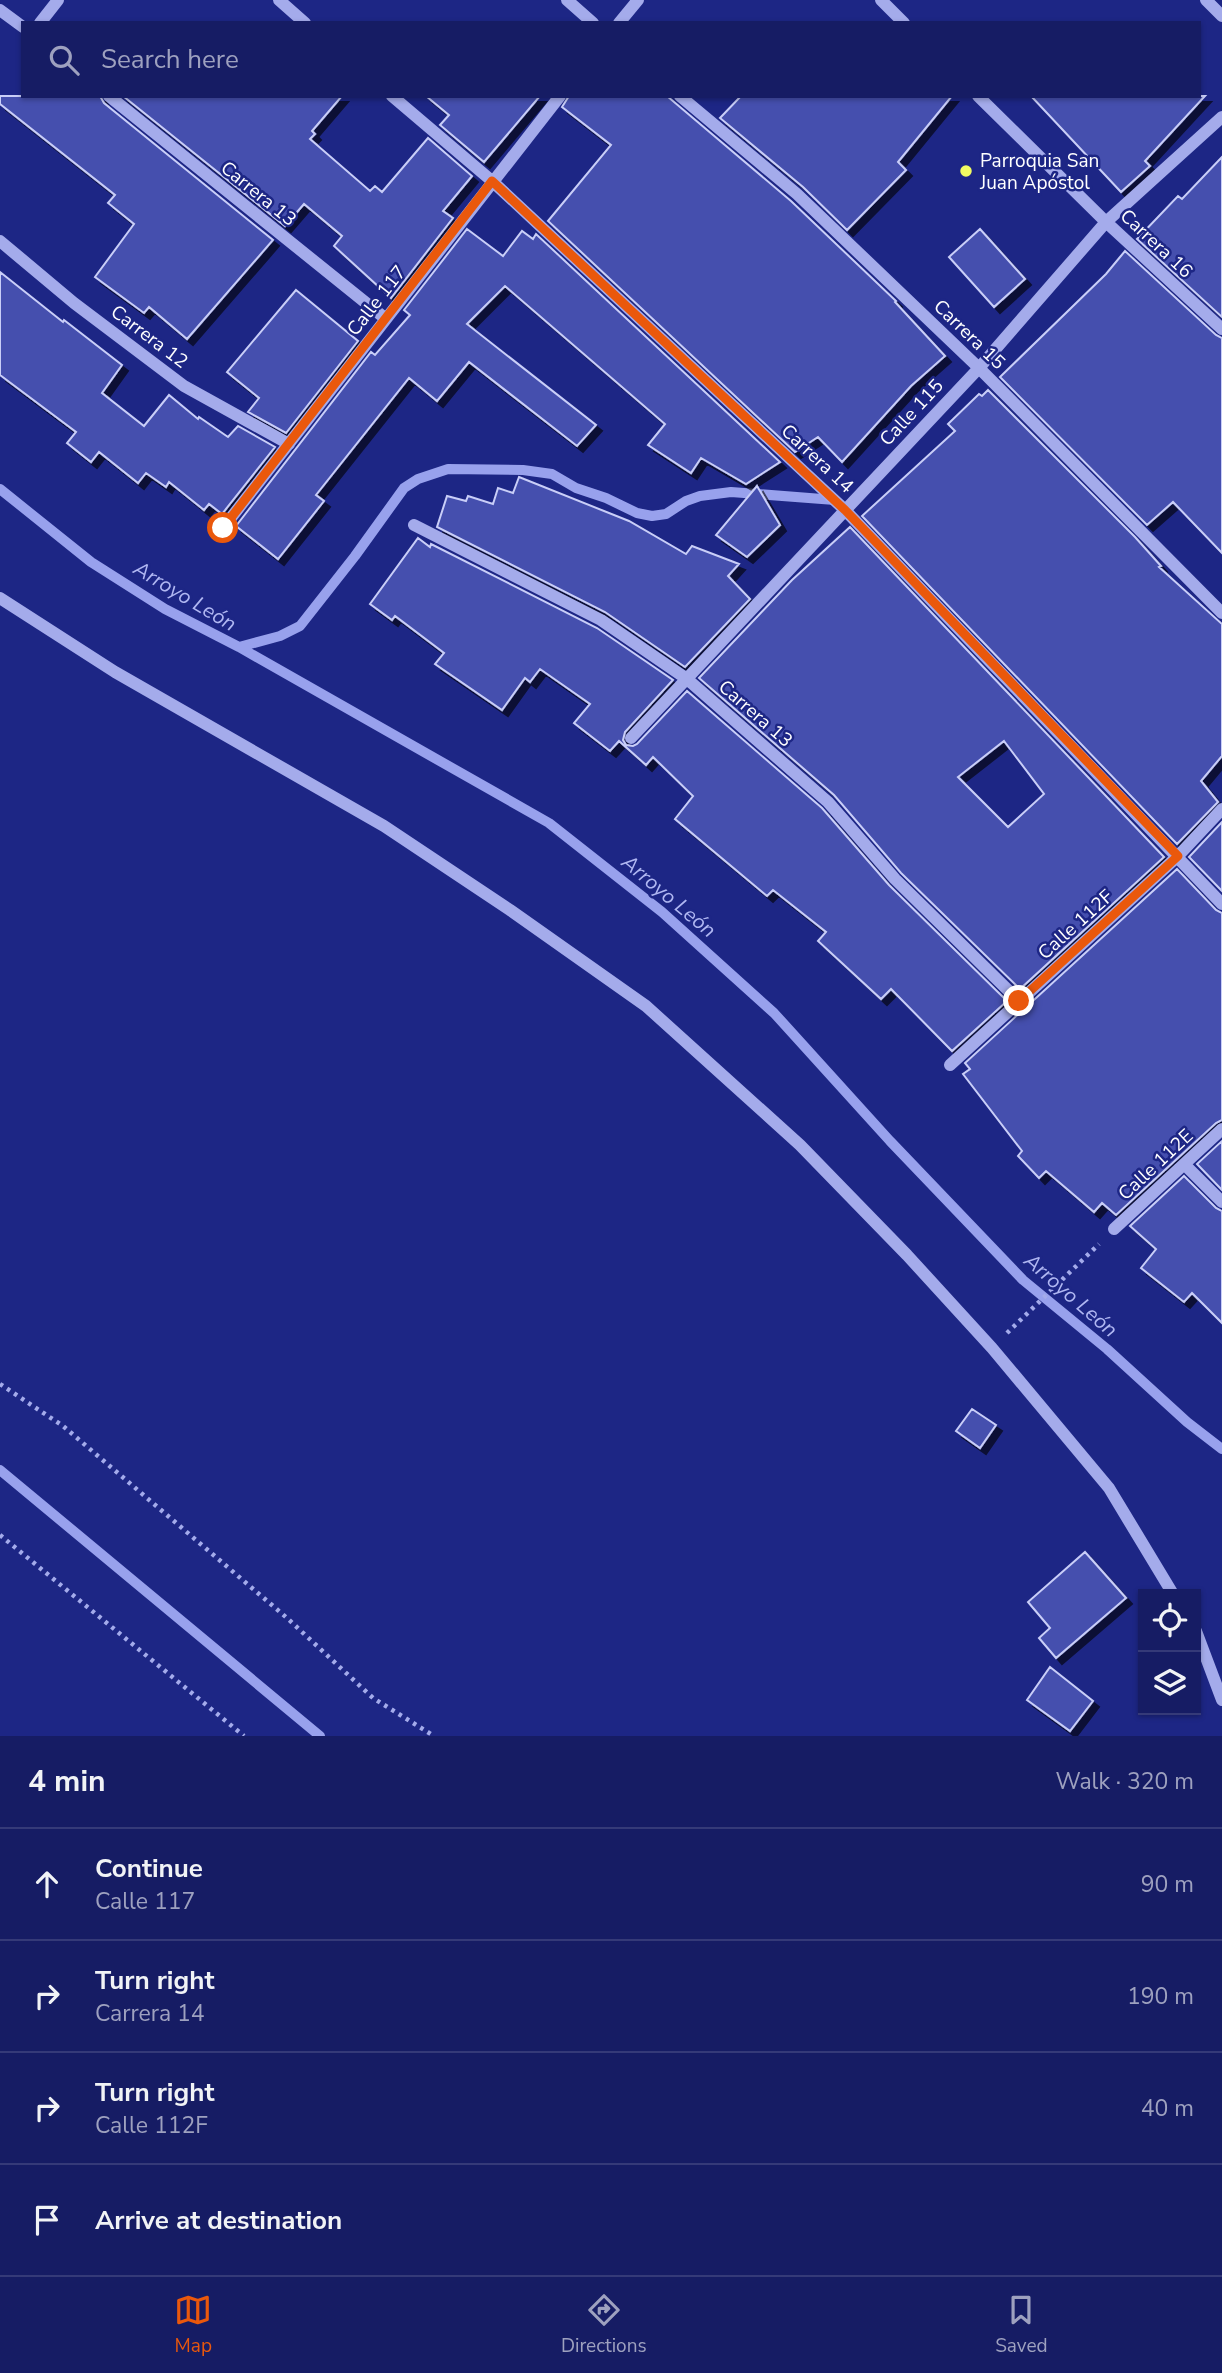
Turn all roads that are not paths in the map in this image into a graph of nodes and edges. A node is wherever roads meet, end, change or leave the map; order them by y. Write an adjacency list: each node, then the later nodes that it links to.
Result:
1 (58, 0): 9 (street)
2 (279, 0): 10 (street)
3 (567, 0): 11 (street)
4 (638, 0): 12 (street)
5 (881, 0): 13 (street)
6 (1206, 0): 8 (street)
7 (0, 10): 14 (street)
8 (1222, 16)
9 (42, 21)
10 (303, 21)
11 (591, 21)
12 (621, 21)
13 (902, 21)
14 (21, 26)
15 (111, 98): 24 (street, Carrera 13)
16 (394, 98): 21 (street, Carrera 14)
17 (558, 98): 21 (street, Calle 117)
18 (682, 98): 26 (street, Carrera 15)
19 (980, 98): 22 (street, Carrera 16)
20 (1222, 117): 22 (street, Calle 115)
21 (492, 181): 24 (street, Calle 117); 28 (street, Carrera 14)
22 (1106, 222): 25 (street, Carrera 16); 26 (street, Calle 115)
23 (0, 241): 27 (street, Carrera 12)
24 (386, 319): 27 (street, Calle 117)
25 (1222, 329)
26 (979, 368): 28 (street, Calle 115); 32 (street, Carrera 15)
27 (289, 444): 30 (street, Calle 117)
28 (845, 510): 33 (street, Calle 115); 36 (street, Carrera 14)
29 (414, 525): 33 (street, Carrera 13)
30 (223, 528)
31 (0, 597): 44 (street)
32 (1222, 613)
33 (687, 678): 34 (street, Calle 115); 38 (street, Carrera 13)
34 (631, 738)
35 (1222, 809): 36 (street, Calle 112F)
36 (1178, 856): 37 (street, Carrera 14); 38 (street, Calle 112F)
37 (1222, 904)
38 (1019, 1001): 39 (street, Calle 112F)
39 (950, 1065)
40 (1222, 1129): 41 (street, Calle 112E)
41 (1184, 1164): 42 (street); 43 (street, Calle 112E)
42 (1222, 1202)
43 (1114, 1229)
44 (1170, 1589)
45 (1201, 1644): 46 (street)
46 (1222, 1700)

